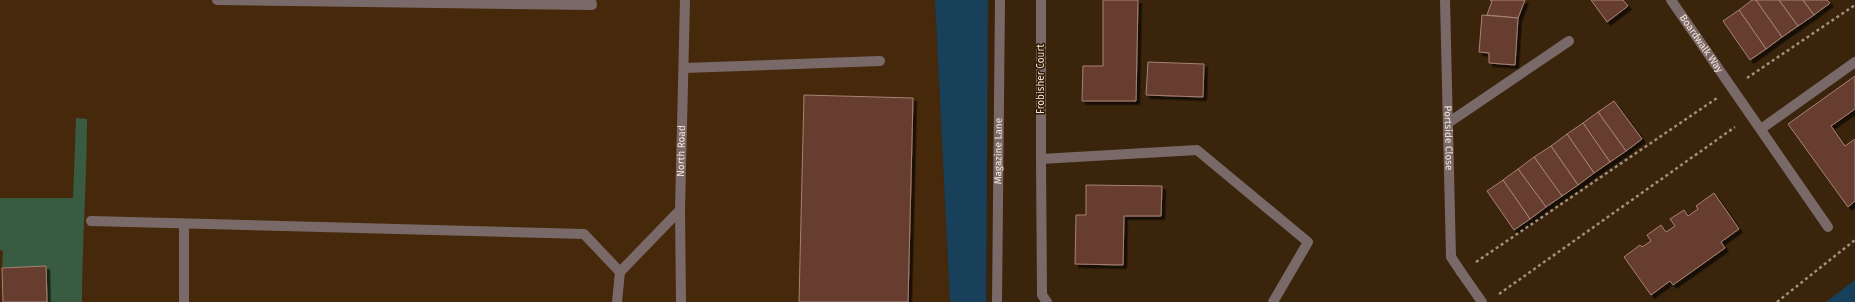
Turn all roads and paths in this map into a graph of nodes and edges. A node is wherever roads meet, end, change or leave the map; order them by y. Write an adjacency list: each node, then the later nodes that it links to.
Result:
1 (217, 0): 2 (street)
2 (591, 0)
3 (685, 0): 12 (street, North Road)
4 (1000, 0): 29 (street, Magazine Lane)
5 (1041, 0): 17 (street, Frobisher Court)
6 (1445, 0): 15 (street, Portside Close)
7 (1671, 0): 13 (street, Boardwalk Way)
8 (1855, 5): 13 (path)
9 (1569, 41): 15 (street)
10 (880, 61): 12 (street)
11 (1855, 62): 16 (street)
12 (684, 68): 18 (street, North Road)
13 (1731, 89): 14 (street, Boardwalk Way); 24 (path)
14 (1751, 116): 16 (street, Boardwalk Way); 25 (path)
15 (1448, 123): 24 (street, Portside Close)
16 (1761, 129): 21 (street, Boardwalk Way)
17 (1041, 159): 30 (street, Frobisher Court); 31 (street)
18 (680, 210): 23 (street); 28 (street, North Road)
19 (91, 221): 20 (street)
20 (184, 224): 23 (street); 26 (street)
21 (1828, 227)
22 (1855, 240): 33 (path)
23 (620, 272): 27 (street)
24 (1461, 272): 32 (street, Portside Close)
25 (1495, 298)
26 (184, 302)
27 (617, 302)
28 (681, 302)
29 (997, 302)
30 (1047, 302)
31 (1273, 302)
32 (1482, 302)
33 (1777, 302)

